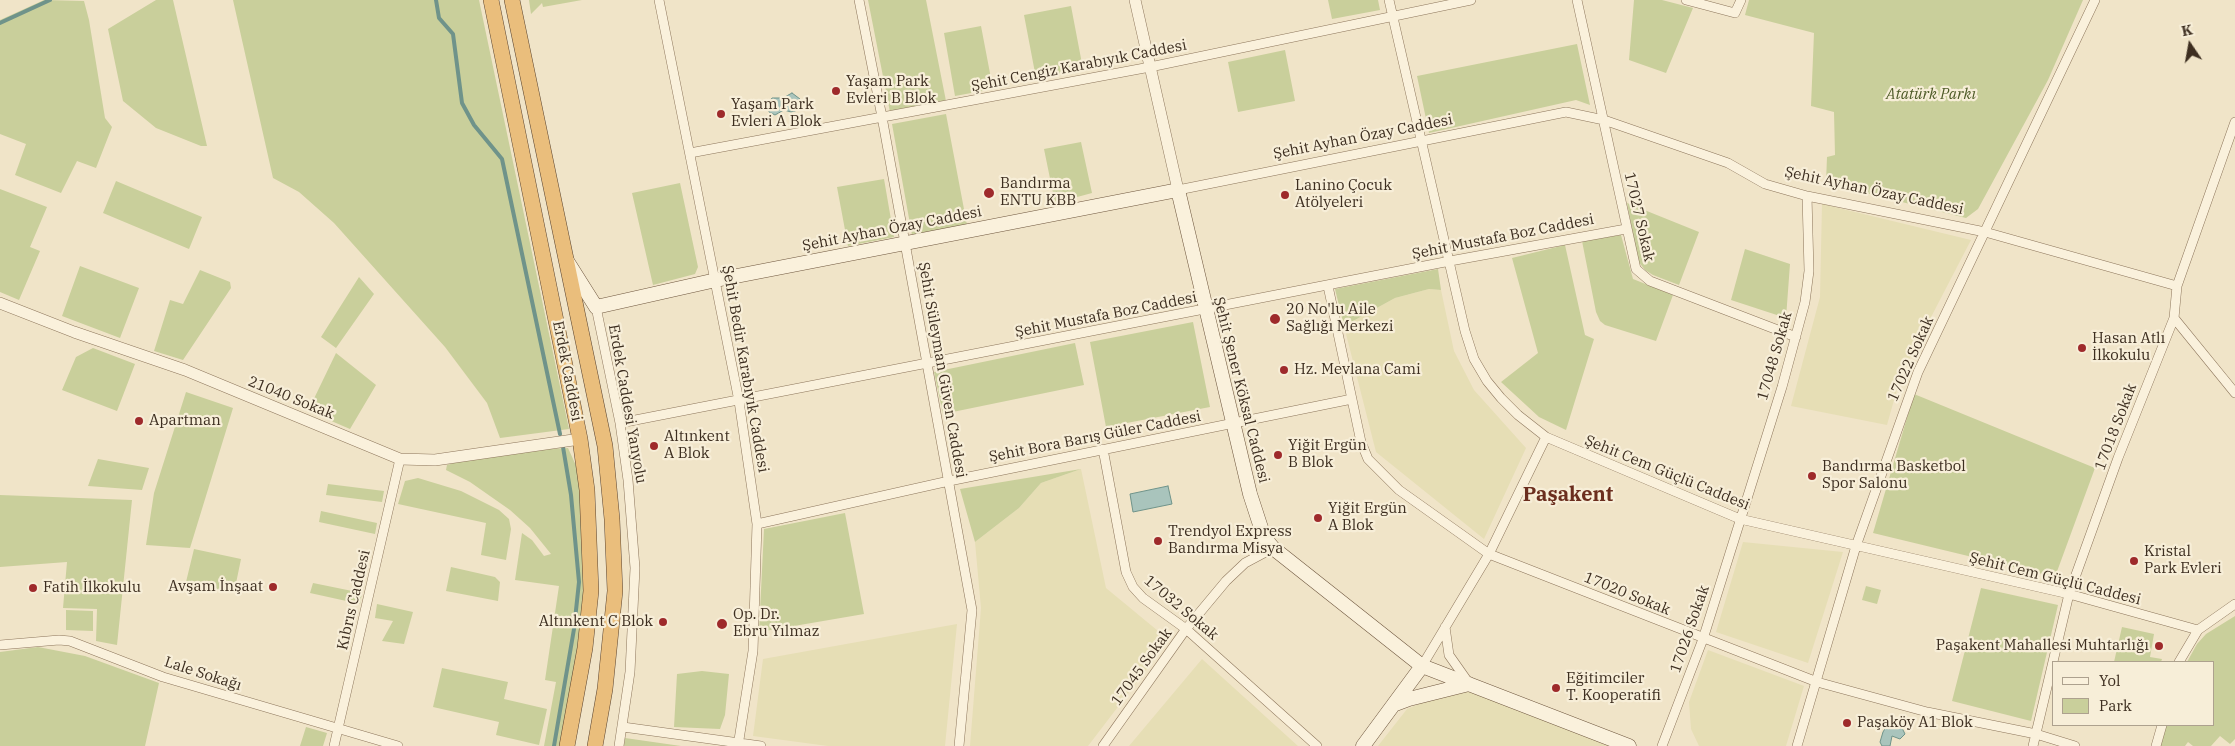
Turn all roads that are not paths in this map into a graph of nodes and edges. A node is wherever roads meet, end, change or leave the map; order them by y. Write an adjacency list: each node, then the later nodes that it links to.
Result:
1 (491, 0): 42 (highway, Erdek Caddesi)
2 (512, 0): 25 (highway, Erdek Caddesi)
3 (659, 0): 19 (street, Şehit Bedir Karabıyık Caddesi)
4 (859, 0): 14 (street, Şehit Süleyman Güven Caddesi)
5 (1135, 0): 13 (street, Şehit Şener Köksal Caddesi)
6 (1389, 0): 12 (street, Şehit Cem Güçlü Caddesi)
7 (1471, 0): 12 (street, Şehit Cengiz Karabıyık Caddesi)
8 (1577, 0): 15 (street, 17027 Sokak)
9 (1686, 0): 10 (street)
10 (1741, 0)
11 (2094, 0): 23 (street, 17022 Sokak)
12 (1392, 16): 13 (street, Şehit Cengiz Karabıyık Caddesi); 17 (street, Şehit Cem Güçlü Caddesi)
13 (1150, 67): 14 (street, Şehit Cengiz Karabıyık Caddesi); 20 (street, Şehit Şener Köksal Caddesi)
14 (882, 117): 19 (street, Şehit Cengiz Karabıyık Caddesi); 24 (street, Şehit Süleyman Güven Caddesi)
15 (1604, 120): 17 (street, Şehit Ayhan Özay Caddesi); 21 (street, Şehit Ayhan Özay Caddesi); 22 (street, 17027 Sokak)
16 (2235, 122): 18 (street, 17018 Sokak)
17 (1421, 143): 20 (street, Şehit Ayhan Özay Caddesi); 26 (street, Şehit Cem Güçlü Caddesi)
18 (2232, 143): 29 (street, 17018 Sokak)
19 (690, 153): 27 (street, Şehit Bedir Karabıyık Caddesi)
20 (1178, 190): 24 (main road, Şehit Ayhan Özay Caddesi); 32 (main road, Şehit Şener Köksal Caddesi)
21 (1807, 196): 23 (street, Şehit Ayhan Özay Caddesi); 34 (street, 17048 Sokak)
22 (1626, 229): 26 (street, Şehit Mustafa Boz Caddesi); 34 (street, 17027 Sokak)
23 (1986, 232): 29 (street, Şehit Ayhan Özay Caddesi); 48 (street, 17022 Sokak)
24 (905, 243): 27 (main road, Şehit Ayhan Özay Caddesi); 35 (street, Şehit Süleyman Güven Caddesi)
25 (566, 259): 31 (main road); 73 (highway, Erdek Caddesi)
26 (1450, 261): 28 (street, Şehit Mustafa Boz Caddesi); 41 (street, Şehit Cem Güçlü Caddesi)
27 (716, 280): 31 (main road, Şehit Ayhan Özay Caddesi); 38 (street, Şehit Bedir Karabıyık Caddesi)
28 (1328, 286): 32 (street, Şehit Mustafa Boz Caddesi); 37 (street, 17020 Sokak)
29 (2177, 286): 33 (street, 17018 Sokak)
30 (0, 303): 44 (street, 21040 Sokak)
31 (596, 307): 39 (street, Erdek Caddesi Yanyolu)
32 (1205, 309): 35 (street, Şehit Mustafa Boz Caddesi); 40 (main road, Şehit Şener Köksal Caddesi)
33 (2174, 318): 36 (street); 51 (street, 17018 Sokak)
34 (1796, 337): 46 (street, 17048 Sokak)
35 (928, 364): 38 (street, Şehit Mustafa Boz Caddesi); 45 (street, Şehit Süleyman Güven Caddesi)
36 (2235, 393)
37 (1352, 400): 40 (street, Şehit Bora Barış Güler Caddesi); 50 (street, 17020 Sokak)
38 (739, 401): 39 (street, Şehit Mustafa Boz Caddesi); 47 (street, Şehit Bedir Karabıyık Caddesi)
39 (620, 423): 66 (street, Erdek Caddesi Yanyolu)
40 (1233, 423): 43 (street, Şehit Bora Barış Güler Caddesi); 49 (main road, Şehit Şener Köksal Caddesi)
41 (1546, 437): 46 (street, Şehit Cem Güçlü Caddesi); 50 (street)
42 (580, 439): 44 (street, 21040 Sokak); 72 (highway, Erdek Caddesi)
43 (1103, 449): 45 (street, Şehit Bora Barış Güler Caddesi); 54 (street, 17032 Sokak)
44 (400, 459): 67 (street, Kıbrıs Caddesi)
45 (949, 481): 47 (street, Şehit Bora Barış Güler Caddesi); 76 (street, Şehit Süleyman Güven Caddesi)
46 (1740, 520): 48 (street, Şehit Cem Güçlü Caddesi); 56 (street, 17026 Sokak)
47 (757, 524): 69 (street, Şehit Bedir Karabıyık Caddesi)
48 (1856, 546): 51 (street, Şehit Cem Güçlü Caddesi); 62 (street, 17022 Sokak)
49 (1273, 548): 54 (street, 17045 Sokak); 60 (main road, Şehit Şener Köksal Caddesi)
50 (1489, 554): 53 (street); 56 (street, 17020 Sokak)
51 (2069, 594): 55 (street, Şehit Cem Güçlü Caddesi); 58 (street, 17018 Sokak)
52 (2235, 604): 55 (street)
53 (1445, 627): 60 (street); 63 (street)
54 (1186, 629): 77 (street, 17045 Sokak); 78 (street, 17032 Sokak)
55 (2198, 630): 59 (street)
56 (1703, 639): 62 (street, 17020 Sokak); 81 (street, 17026 Sokak)
57 (0, 645): 67 (street, Lale Sokağı)
58 (2053, 661)
59 (2180, 661)
60 (1422, 666): 63 (main road, Şehit Şener Köksal Caddesi); 64 (main road)
61 (2052, 666): 68 (street, 17018 Sokak)
62 (1817, 682): 68 (street, 17020 Sokak); 82 (street, 17022 Sokak)
63 (1469, 684): 64 (main road); 80 (main road, Şehit Şener Köksal Caddesi)
64 (1392, 706): 79 (main road)
65 (2162, 726): 85 (street)
66 (623, 727): 69 (street); 74 (street, Erdek Caddesi Yanyolu)
67 (339, 729): 70 (street, Kıbrıs Caddesi); 71 (street, Lale Sokağı)
68 (2036, 734): 83 (street, 17018 Sokak); 84 (street, 17020 Sokak)
69 (739, 744): 75 (street)
70 (334, 746)
71 (398, 746)
72 (566, 746)
73 (595, 746)
74 (620, 746)
75 (761, 746)
76 (959, 746)
77 (1103, 746)
78 (1316, 746)
79 (1363, 746)
80 (1629, 746)
81 (1662, 746)
82 (1797, 746)
83 (2032, 746)
84 (2075, 746)
85 (2156, 746)

